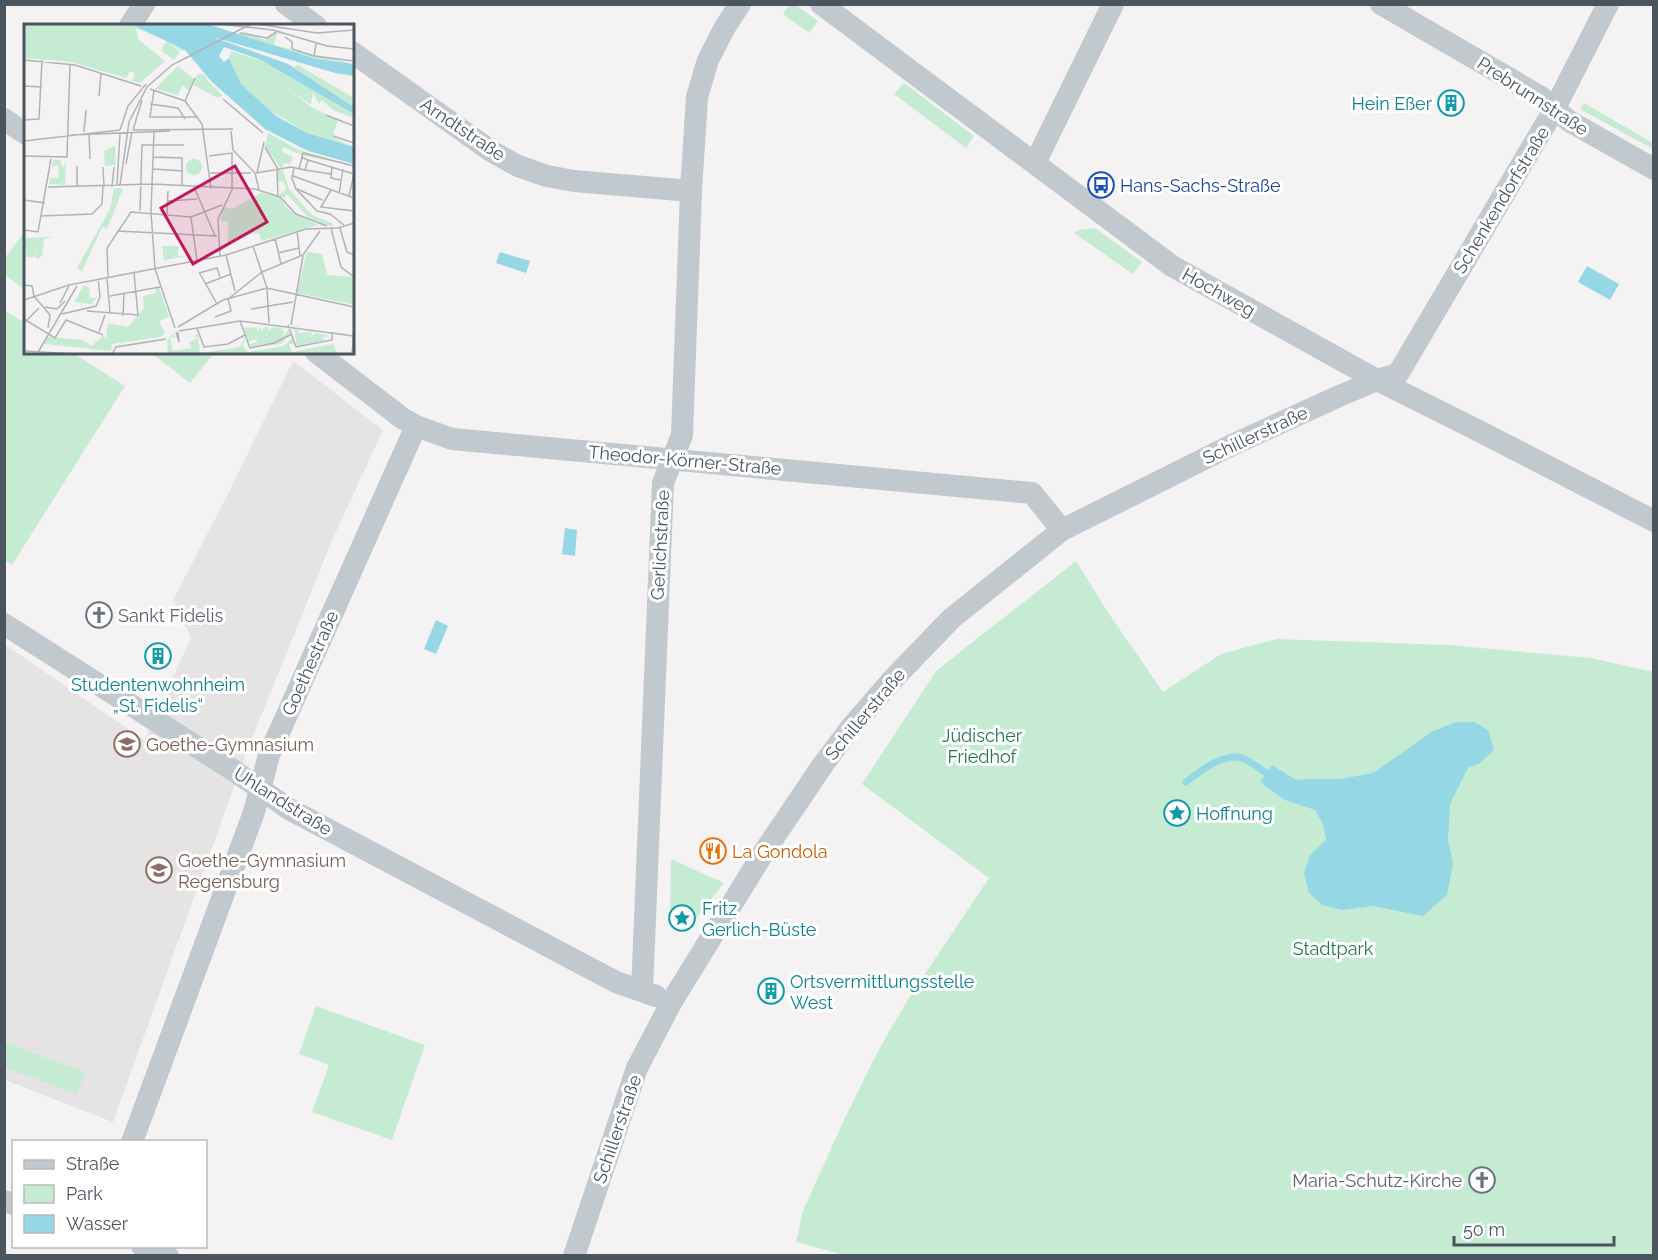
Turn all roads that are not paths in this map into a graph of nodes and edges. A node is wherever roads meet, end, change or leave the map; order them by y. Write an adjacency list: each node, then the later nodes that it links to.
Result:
1 (144, 4): 8 (street)
2 (286, 4): 9 (street)
3 (740, 4): 16 (street, Gerlichstraße)
4 (821, 4): 14 (street, Hochweg)
5 (1113, 4): 14 (street)
6 (1381, 4): 11 (street, Prebrunnstraße)
7 (1608, 4): 11 (street, Schenkendorfstraße)
8 (131, 24)
9 (312, 24)
10 (354, 53): 16 (street, Arndtstraße)
11 (1555, 108): 15 (street, Prebrunnstraße); 18 (street, Schenkendorfstraße)
12 (4, 119): 13 (street)
13 (24, 133)
14 (1035, 163): 18 (street, Hochweg)
15 (1653, 169)
16 (692, 191): 20 (street, Gerlichstraße)
17 (319, 354): 19 (street, Theodor-Körner-Straße)
18 (1377, 380): 21 (street, Hochweg); 22 (street, Schillerstraße)
19 (416, 426): 20 (street, Theodor-Körner-Straße); 24 (street, Goethestraße)
20 (673, 458): 22 (street, Theodor-Körner-Straße); 25 (street, Gerlichstraße)
21 (1653, 521)
22 (1062, 530): 26 (street, Schillerstraße)
23 (4, 624): 24 (street, Uhlandstraße)
24 (260, 789): 25 (street, Uhlandstraße); 27 (street, Goethestraße)
25 (642, 992): 26 (street, Uhlandstraße)
26 (672, 1001): 30 (street, Schillerstraße)
27 (133, 1140)
28 (147, 1248): 29 (street)
29 (168, 1256)
30 (574, 1256)

